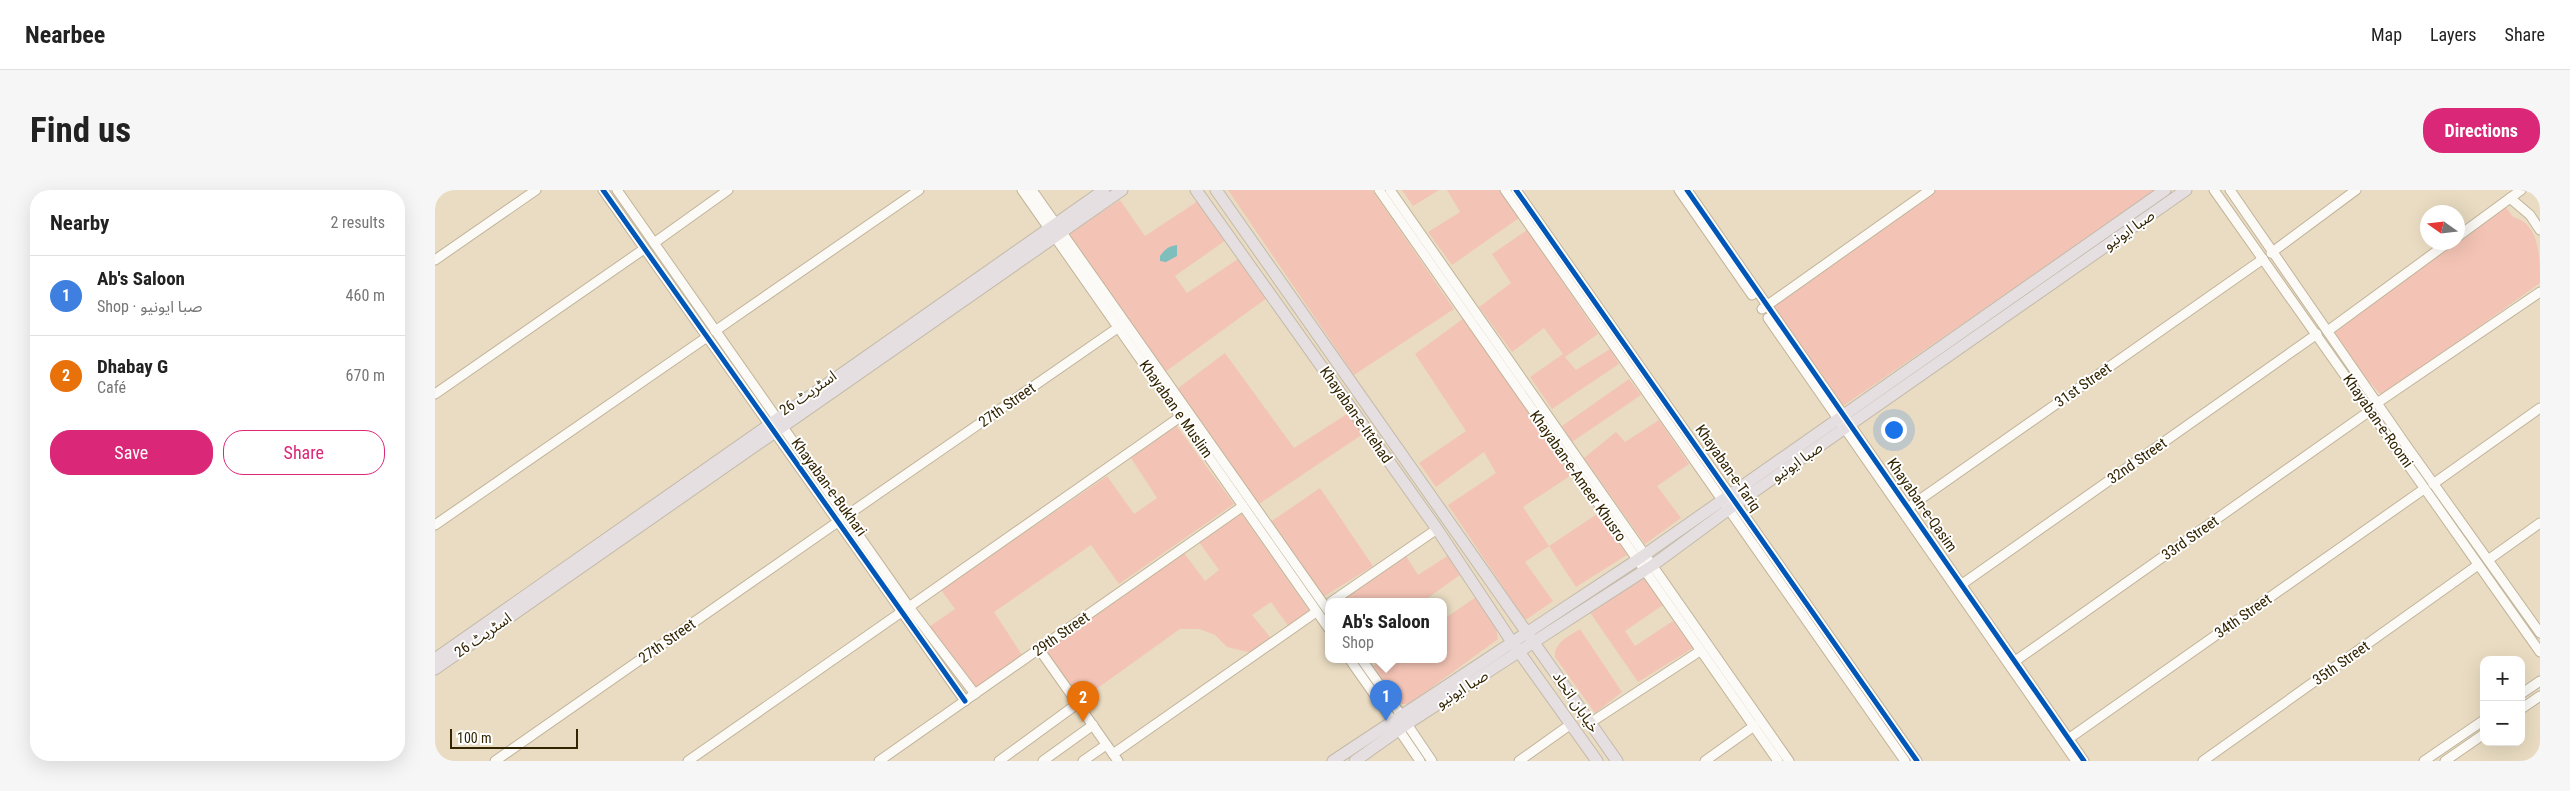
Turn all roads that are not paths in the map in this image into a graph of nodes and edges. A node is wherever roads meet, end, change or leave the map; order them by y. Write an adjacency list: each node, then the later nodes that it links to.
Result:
1 (536, 190): 38 (street)
2 (603, 190): 34 (street, Khayaban-e-Bukhari)
3 (617, 190): 31 (street, Khayaban-e-Bukhari)
4 (728, 190): 31 (street)
5 (919, 190): 44 (street)
6 (1022, 190): 29 (street, Khayaban e Muslim)
7 (1032, 190): 29 (street, Khayaban e Muslim)
8 (1104, 190): 29 (main road, اسٹریٹ 26)
9 (1122, 190): 29 (main road, اسٹریٹ 26)
10 (1196, 190): 66 (main road, Khayaban-e-Ittehad)
11 (1216, 190): 79 (main road, Khayaban-e-Ittehad)
12 (1379, 190): 45 (street, Khayaban-e-Ameer Khusro)
13 (1390, 190): 45 (street, Khayaban-e-Ameer Khusro)
14 (1505, 190): 30 (street, Khayaban-e-Tariq)
15 (1516, 190): 26 (street, Khayaban-e-Tariq)
16 (1679, 190): 24 (street, Khayaban-e-Qasim)
17 (1930, 190): 41 (street)
18 (2165, 190): 53 (main road, صبا ایونیو)
19 (2186, 190): 55 (main road, صبا ایونیو)
20 (2214, 190): 37 (street, Khayaban-e-Roomi)
21 (2230, 190): 36 (street, Khayaban-e-Roomi)
22 (2356, 190): 36 (street)
23 (2521, 190): 25 (street)
24 (1690, 193): 41 (street, Khayaban-e-Qasim)
25 (2510, 198): 27 (street); 28 (street)
26 (1544, 230): 30 (street); 32 (street, Khayaban-e-Tariq)
27 (2465, 230)
28 (2540, 230)
29 (1055, 231): 39 (street, Khayaban e Muslim); 54 (main road, اسٹریٹ 26)
30 (1536, 235): 33 (street, Khayaban-e-Tariq)
31 (654, 242): 44 (street, Khayaban-e-Bukhari)
32 (1554, 243): 33 (street); 60 (street, Khayaban-e-Tariq)
33 (1545, 248): 60 (street, Khayaban-e-Tariq)
34 (644, 250): 47 (street, Khayaban-e-Bukhari); 49 (street)
35 (2438, 250): 43 (street)
36 (2271, 253): 43 (street, Khayaban-e-Roomi)
37 (2263, 258): 46 (street, Khayaban-e-Roomi); 62 (street, 31st Street)
38 (435, 260)
39 (1095, 287): 42 (street, Khayaban e Muslim); 48 (street, Khayaban e Muslim)
40 (2540, 292): 50 (street, 33rd Street)
41 (1764, 308): 53 (street, Khayaban-e-Qasim)
42 (1119, 327): 48 (street, Khayaban e Muslim); 63 (street, 27th Street)
43 (2329, 330): 50 (street, Khayaban-e-Roomi)
44 (715, 331): 54 (street, Khayaban-e-Bukhari)
45 (1485, 334): 68 (street, Khayaban-e-Ameer Khusro)
46 (2317, 334): 50 (street, Khayaban-e-Roomi); 72 (street, 32nd Street)
47 (707, 337): 54 (street, Khayaban-e-Bukhari); 65 (street)
48 (1162, 383): 52 (street, Khayaban e Muslim); 57 (street, Khayaban e Muslim)
49 (435, 394)
50 (2374, 407): 56 (street, Khayaban-e-Roomi); 90 (street, 33rd Street)
51 (2540, 408): 58 (street)
52 (1180, 417): 57 (street, Khayaban e Muslim); 75 (street)
53 (1841, 417): 55 (street, Khayaban-e-Qasim); 60 (main road, صبا ایونیو)
54 (775, 425): 63 (street, Khayaban-e-Bukhari); 87 (main road, اسٹریٹ 26); 91 (main road, اسٹریٹ 26)
55 (1848, 427): 60 (main road, صبا ایونیو); 62 (street, Khayaban-e-Qasim)
56 (2403, 448): 58 (street, Khayaban-e-Roomi); 59 (street, Khayaban-e-Roomi)
57 (1209, 451): 61 (street, Khayaban e Muslim); 67 (street, Khayaban e Muslim)
58 (2433, 484): 69 (street, Khayaban-e-Roomi)
59 (2424, 489): 70 (street, Khayaban-e-Roomi); 106 (street, 34th Street)
60 (1730, 502): 68 (main road, صبا ایونیو); 71 (main road, صبا ایونیو); 126 (street, Khayaban-e-Tariq); 127 (street, Khayaban-e-Tariq)
61 (1243, 506): 67 (street, Khayaban e Muslim); 83 (street, 29th Street)
62 (1905, 510): 72 (street, Khayaban-e-Qasim)
63 (843, 519): 75 (street, Khayaban-e-Bukhari); 77 (street, Khayaban-e-Bukhari); 111 (street, 27th Street)
64 (2540, 523): 69 (street)
65 (435, 525)
66 (1437, 529): 73 (street); 81 (main road, Khayaban-e-Ittehad)
67 (1279, 550): 74 (street, Khayaban e Muslim); 76 (street, Khayaban e Muslim)
68 (1641, 557): 71 (street, Khayaban-e-Ameer Khusro); 79 (main road, صبا ایونیو)
69 (2488, 560): 80 (street, Khayaban-e-Roomi)
70 (2478, 565): 85 (street, Khayaban-e-Roomi); 130 (street, 35th Street)
71 (1648, 568): 82 (main road, صبا ایونیو); 84 (street, Khayaban-e-Ameer Khusro); 125 (street, Khayaban-e-Ameer Khusro)
72 (1959, 587): 90 (street, Khayaban-e-Qasim)
73 (1339, 598)
74 (1325, 603)
75 (909, 607): 94 (street, Khayaban-e-Bukhari)
76 (1316, 612): 78 (street, Khayaban e Muslim); 109 (street)
77 (900, 613): 96 (street, Khayaban-e-Bukhari); 112 (street)
78 (1325, 624)
79 (1527, 632): 81 (main road, صبا ایونیو); 82 (main road, Khayaban-e-Ittehad)
80 (2540, 633)
81 (1512, 642): 86 (main road, Khayaban-e-Ittehad); 99 (main road, صبا ایونیو)
82 (1535, 642): 86 (main road, صبا ایونیو); 100 (main road, خیابان اتحاد)
83 (1039, 649): 94 (street, 29th Street); 97 (street)
84 (1700, 651): 100 (street); 104 (street, Khayaban-e-Ameer Khusro)
85 (2540, 652)
86 (1520, 653): 99 (main road, صبا ایونیو); 102 (main road, Khayaban-e-Ittehad)
87 (435, 659)
88 (1352, 663): 99 (street)
89 (1364, 663): 99 (street)
90 (2012, 663): 106 (street, Khayaban-e-Qasim)
91 (435, 669)
92 (2540, 681): 93 (street)
93 (2525, 691)
94 (975, 694): 96 (street, 29th Street)
95 (2540, 696): 98 (street)
96 (965, 701): 108 (street, 29th Street)
97 (1077, 704): 103 (street); 110 (street)
98 (2525, 706)
99 (1400, 722): 116 (main road, صبا ایونیو); 117 (main road, صبا ایونیو); 118 (street); 119 (street)
100 (1590, 723): 122 (main road, خیابان اتحاد)
101 (2480, 723): 131 (street)
102 (1571, 724): 120 (street); 121 (main road, Khayaban-e-Ittehad)
103 (1093, 726): 107 (street); 114 (street)
104 (1754, 726): 123 (street); 124 (street, Khayaban-e-Ameer Khusro)
105 (2480, 737): 132 (street)
106 (2065, 741): 128 (street, Khayaban-e-Qasim); 129 (street, Khayaban-e-Qasim)
107 (1106, 745): 109 (street); 115 (street)
108 (891, 758): 113 (street, 29th Street)
109 (1115, 758)
110 (1005, 759)
111 (495, 761)
112 (688, 761)
113 (879, 761)
114 (1043, 761)
115 (1083, 761)
116 (1333, 761)
117 (1355, 761)
118 (1420, 761)
119 (1432, 761)
120 (1519, 761)
121 (1597, 761)
122 (1617, 761)
123 (1705, 761)
124 (1778, 761)
125 (1789, 761)
126 (1905, 761)
127 (1917, 761)
128 (2076, 761)
129 (2084, 761)
130 (2203, 761)
131 (2424, 761)
132 (2445, 761)

